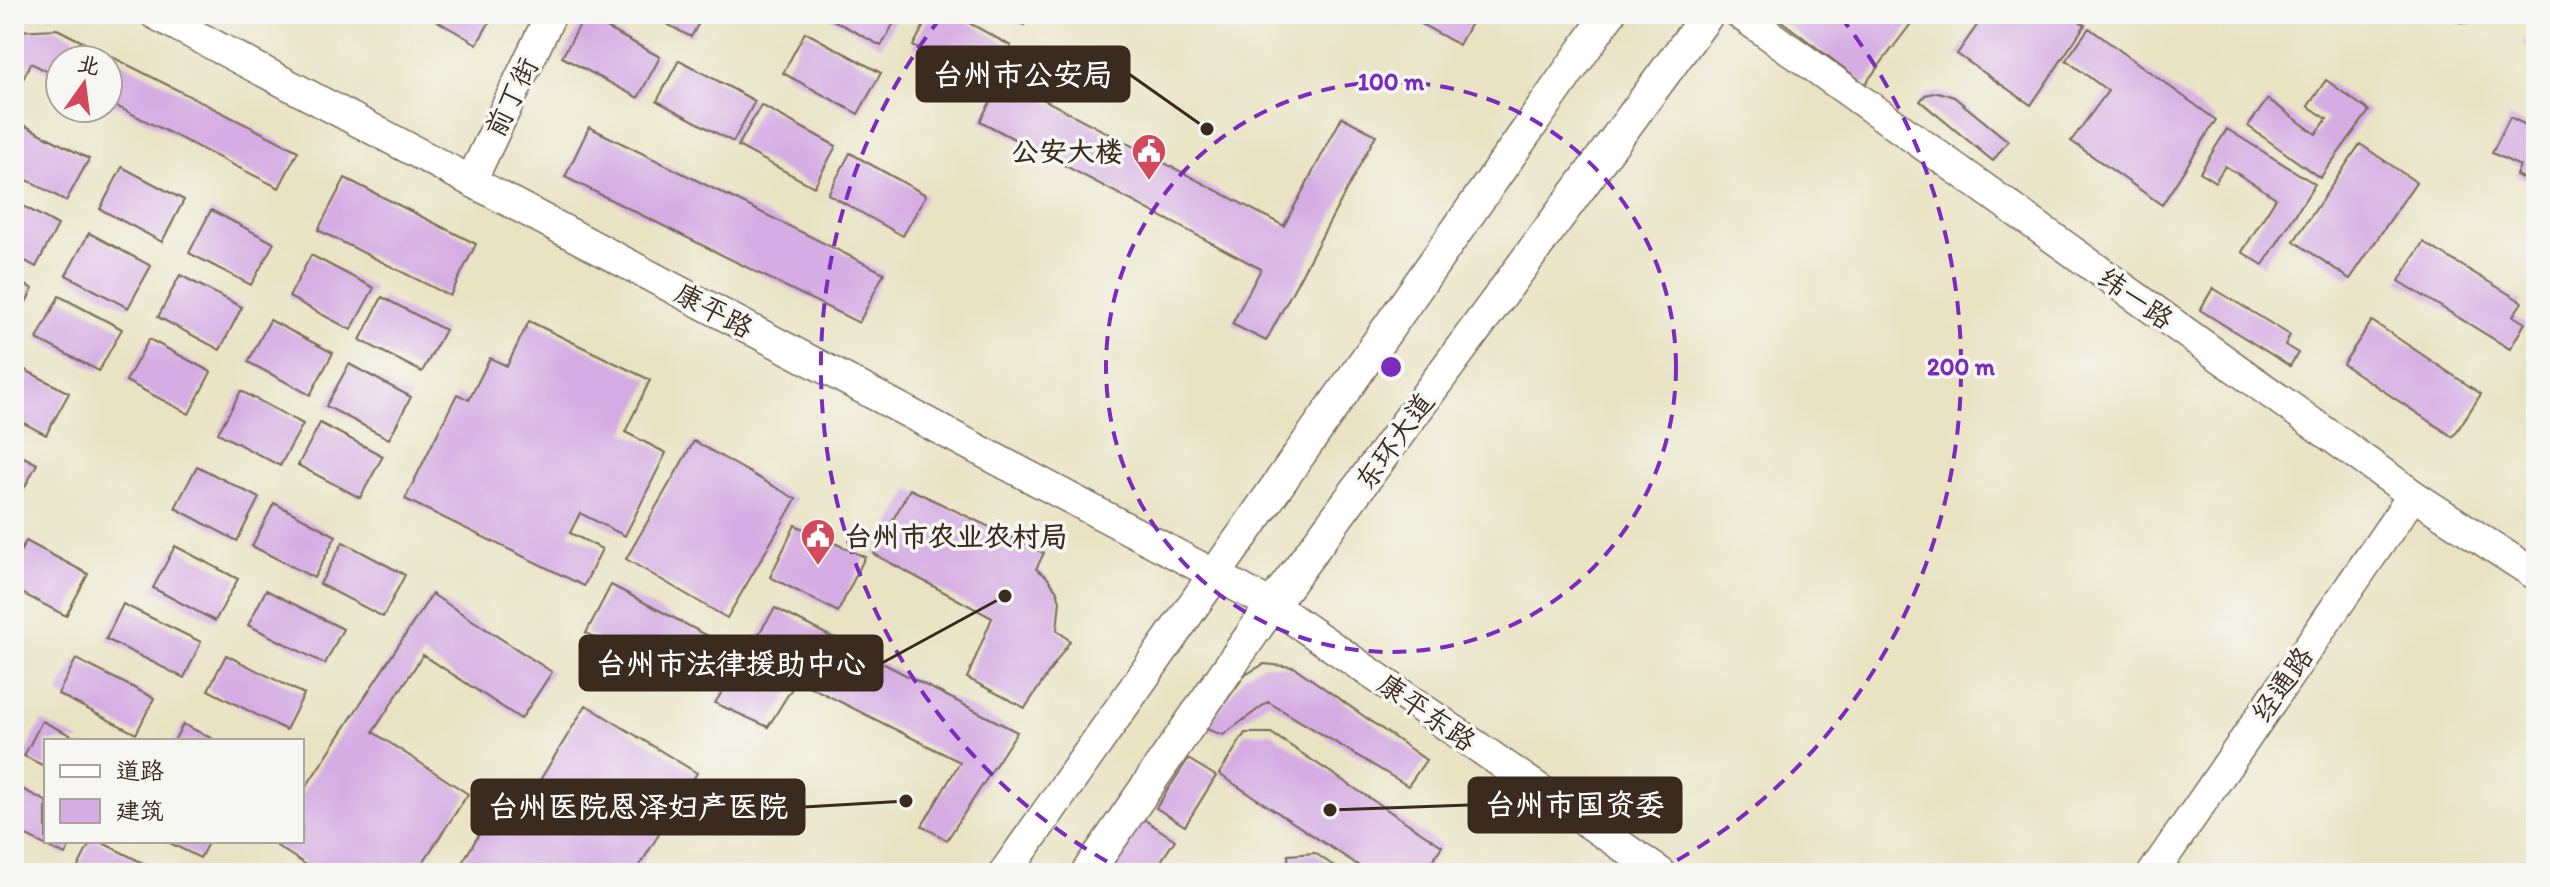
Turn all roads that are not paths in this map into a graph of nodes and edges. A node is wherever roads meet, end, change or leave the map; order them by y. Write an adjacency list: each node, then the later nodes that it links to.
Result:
1 (155, 14): 6 (street, 康平路)
2 (551, 14): 6 (street, 前丁街)
3 (1609, 14): 8 (main road)
4 (1708, 14): 10 (main road, 东环大道)
5 (1740, 14): 7 (street, 纬一路)
6 (471, 181): 8 (street, 康平路)
7 (2413, 495): 9 (street, 纬一路); 14 (street, 经通路)
8 (1214, 574): 10 (street, 康平路); 11 (main road)
9 (2536, 575)
10 (1272, 605): 12 (main road, 东环大道); 13 (street, 康平东路)
11 (1005, 873)
12 (1087, 873)
13 (1661, 873)
14 (2153, 873)

